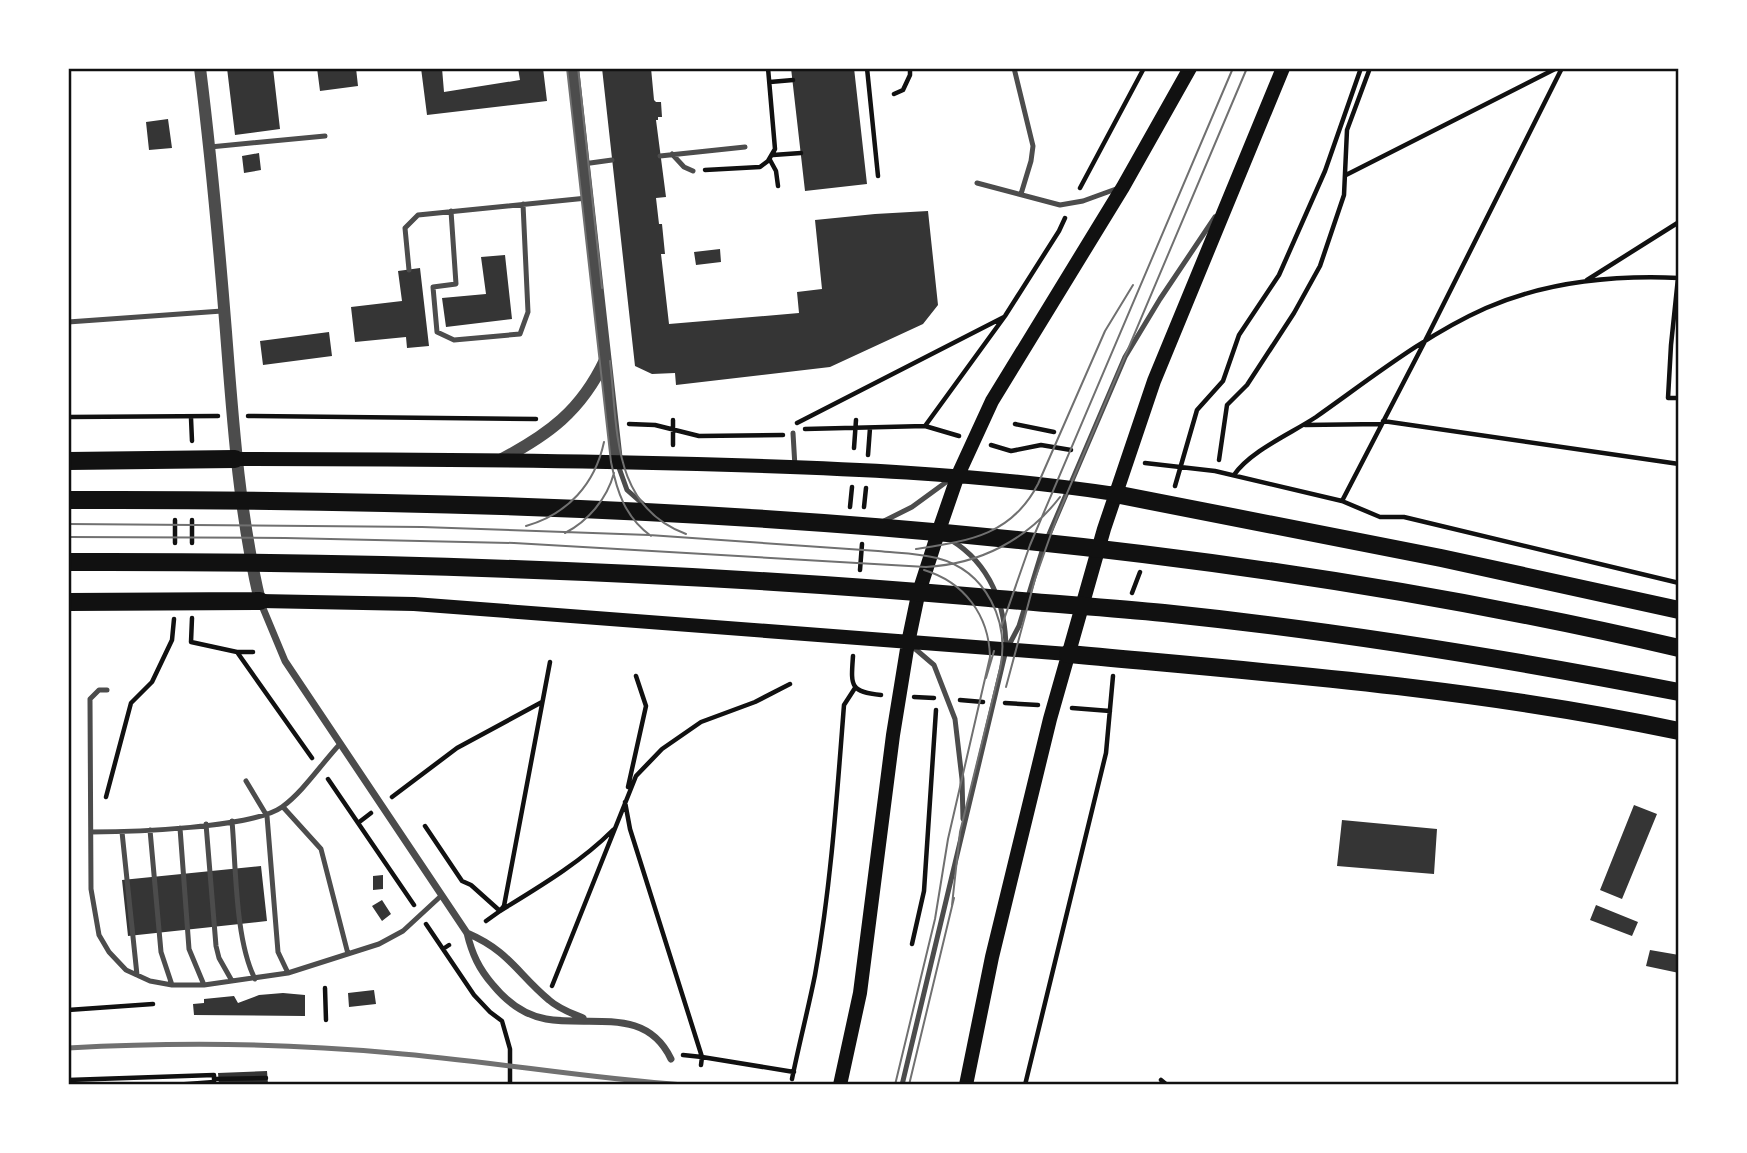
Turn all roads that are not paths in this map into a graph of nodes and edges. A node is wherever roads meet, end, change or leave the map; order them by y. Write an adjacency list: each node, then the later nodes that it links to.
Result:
1 (200, 68): 7 (street)
2 (573, 68): 12 (street)
3 (1014, 68): 17 (lane)
4 (1190, 68): 15 (main road)
5 (1283, 68): 16 (main road)
6 (325, 136): 7 (lane)
7 (210, 147): 22 (street)
8 (745, 147): 9 (lane)
9 (672, 154): 10 (lane); 13 (lane)
10 (660, 156)
11 (612, 160): 12 (lane)
12 (583, 164): 18 (street)
13 (693, 171)
14 (977, 183): 17 (lane)
15 (1123, 187): 17 (lane); 31 (main road)
16 (1234, 187): 32 (lane); 33 (main road)
17 (1021, 194)
18 (587, 198): 19 (lane); 24 (street)
19 (523, 204): 20 (lane); 20 (lane)
20 (451, 211): 21 (lane)
21 (409, 270)
22 (224, 311): 23 (lane); 26 (street)
23 (68, 321)
24 (605, 360): 27 (street); 29 (street)
25 (793, 433): 30 (lane)
26 (235, 459): 27 (main road); 28 (main road); 38 (street)
27 (500, 460): 29 (main road)
28 (68, 461)
29 (617, 462): 30 (main road); 35 (lane)
30 (795, 467): 31 (main road)
31 (958, 475): 32 (main road); 35 (lane); 36 (main road)
32 (1070, 487): 33 (main road); 43 (lane)
33 (1115, 494): 40 (main road); 44 (main road)
34 (68, 500): 42 (main road)
35 (863, 525): 36 (lane)
36 (937, 533): 41 (main road); 43 (lane)
37 (68, 562): 46 (main road)
38 (260, 601): 39 (main road); 41 (main road); 48 (street)
39 (68, 602)
40 (1679, 611)
41 (908, 643): 43 (main road); 58 (lane); 70 (main road)
42 (1679, 648)
43 (1006, 650): 44 (main road); 58 (lane)
44 (1068, 654): 47 (main road); 72 (main road)
45 (107, 690): 56 (lane)
46 (1679, 692)
47 (1679, 731)
48 (340, 744): 50 (lane); 59 (street)
49 (246, 781): 51 (lane)
50 (283, 807): 51 (lane); 61 (lane)
51 (267, 816): 52 (lane); 62 (lane)
52 (232, 821): 53 (lane); 64 (lane)
53 (206, 824): 54 (lane); 65 (lane)
54 (180, 828): 55 (lane); 67 (lane)
55 (150, 830): 57 (lane); 66 (lane)
56 (90, 832): 57 (lane); 63 (lane)
57 (122, 832): 63 (lane)
58 (962, 833): 71 (lane)
59 (442, 895): 60 (street); 61 (lane)
60 (467, 933): 68 (street); 68 (street)
61 (348, 954): 62 (lane)
62 (288, 973): 64 (lane)
63 (137, 975): 66 (lane)
64 (255, 979): 65 (lane)
65 (232, 981): 67 (lane)
66 (172, 985): 67 (lane)
67 (204, 985)
68 (587, 1020): 69 (street)
69 (671, 1059)
70 (840, 1085)
71 (902, 1085)
72 (965, 1085)

